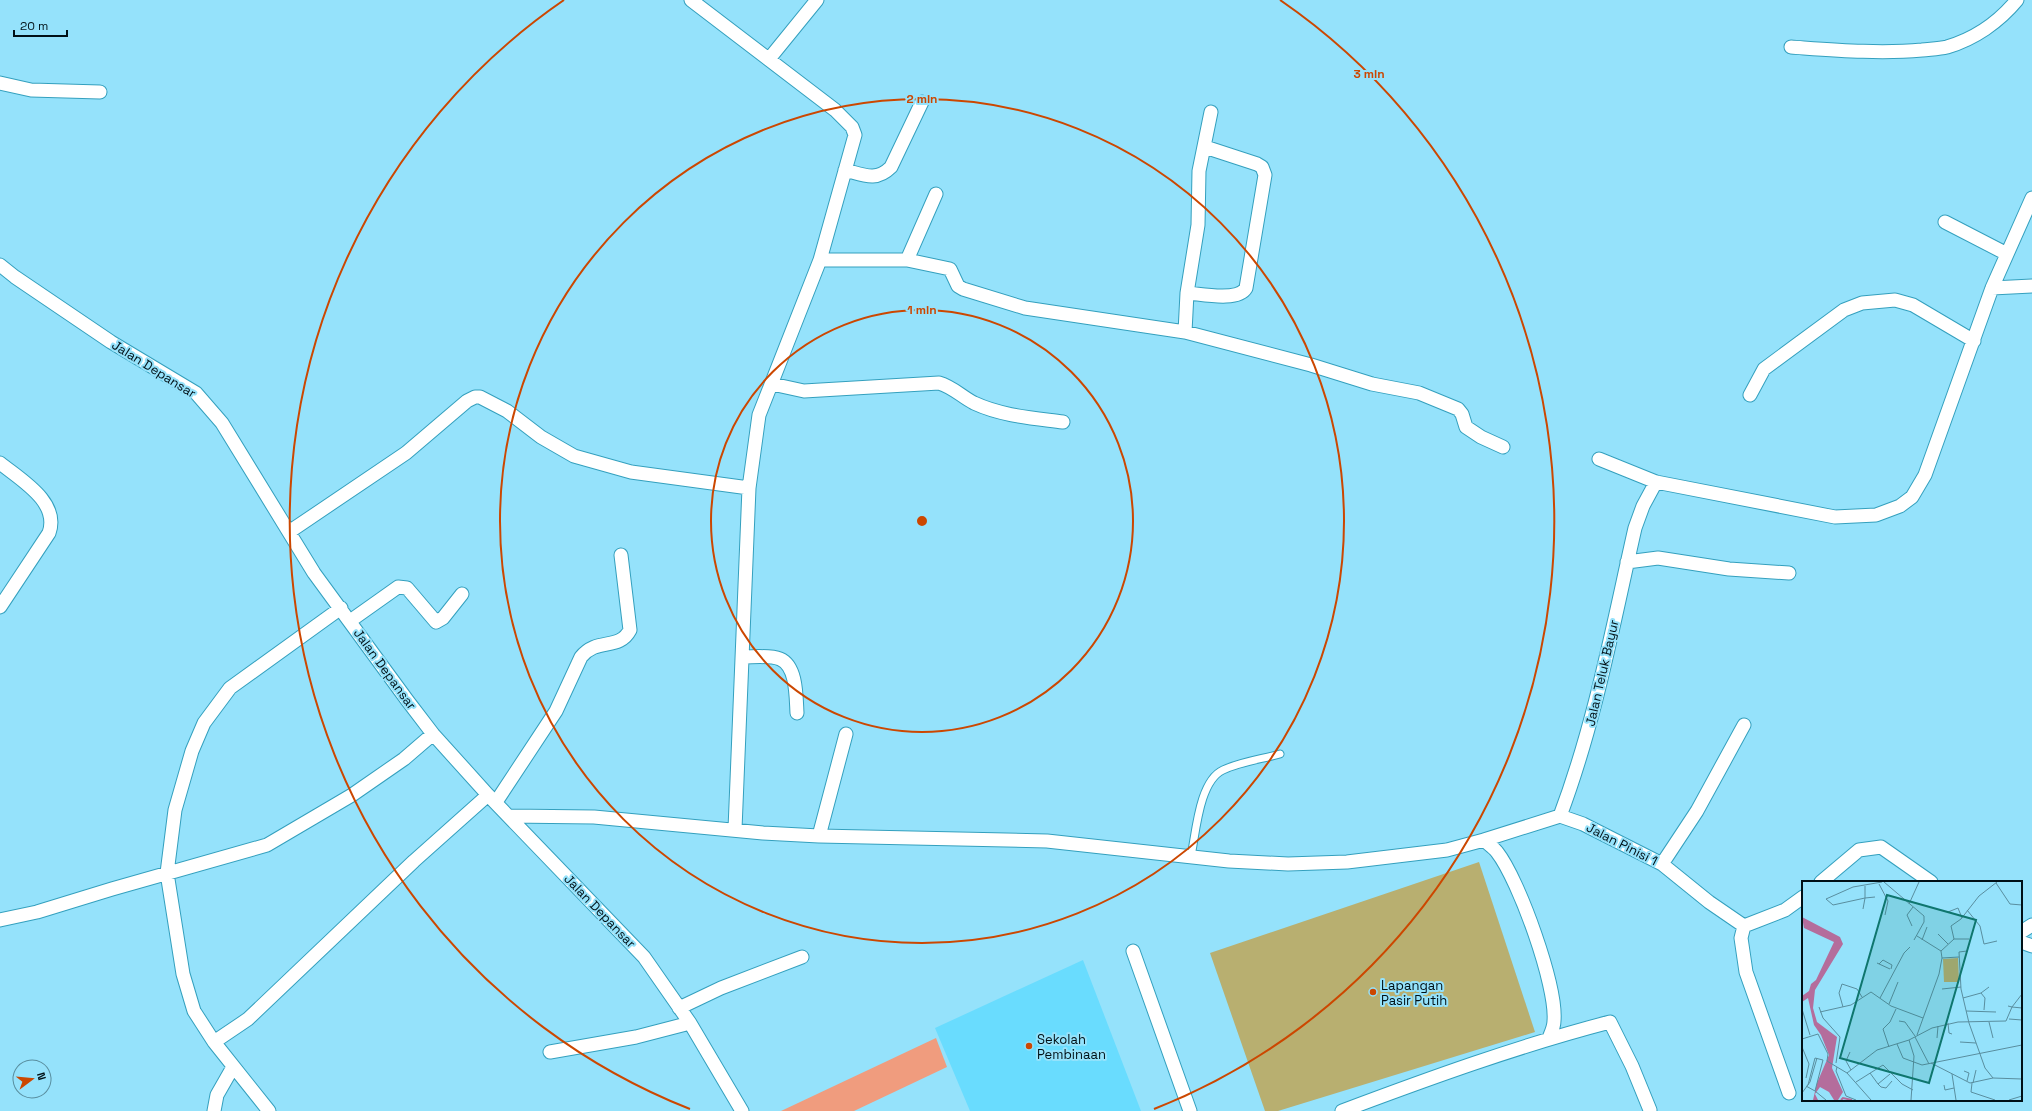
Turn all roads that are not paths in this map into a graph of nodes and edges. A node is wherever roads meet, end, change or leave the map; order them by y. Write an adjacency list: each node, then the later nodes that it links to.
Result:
1 (691, 0): 5 (street)
2 (818, 0): 5 (street)
3 (2017, 0): 4 (street)
4 (1791, 48)
5 (769, 59): 11 (street)
6 (0, 83): 7 (street)
7 (100, 92)
8 (922, 102): 11 (street)
9 (1211, 112): 10 (street)
10 (1204, 147): 21 (street); 21 (street)
11 (845, 170): 16 (street)
12 (936, 194): 17 (street)
13 (2032, 198): 15 (street)
14 (1945, 222): 15 (street)
15 (2007, 254): 20 (street)
16 (820, 260): 17 (street); 24 (street)
17 (907, 260): 22 (street)
18 (0, 265): 32 (street, Jalan Depansar)
19 (2032, 286): 20 (street)
20 (1992, 288): 23 (street)
21 (1187, 294): 22 (street)
22 (1184, 332): 27 (street)
23 (1974, 341): 25 (street); 30 (street)
24 (772, 384): 26 (street); 31 (street)
25 (1750, 395)
26 (1063, 422)
27 (1503, 447)
28 (1599, 459): 30 (street)
29 (0, 463): 37 (street)
30 (1656, 482): 34 (street, Jalan Teluk Bayur)
31 (749, 488): 32 (street); 40 (street)
32 (289, 532): 38 (street, Jalan Depansar)
33 (621, 555): 46 (street)
34 (1627, 562): 35 (street); 48 (street, Jalan Teluk Bayur)
35 (1789, 573)
36 (462, 594): 39 (street)
37 (0, 607)
38 (341, 608): 39 (street, Jalan Depansar); 54 (street)
39 (350, 621): 43 (street, Jalan Depansar)
40 (743, 657): 41 (street); 49 (street)
41 (797, 713)
42 (1744, 725): 53 (street)
43 (434, 734): 46 (street, Jalan Depansar); 54 (street)
44 (846, 734): 50 (street)
45 (1280, 754): 52 (lane)
46 (492, 799): 47 (street, Jalan Depansar); 69 (street)
47 (509, 816): 49 (street); 66 (street, Jalan Depansar)
48 (1560, 816): 51 (street); 53 (street, Jalan Pinisi 1)
49 (734, 829): 50 (street)
50 (819, 836): 52 (street)
51 (1484, 840): 52 (street); 68 (street)
52 (1191, 856)
53 (1662, 864): 60 (street, Jalan Pinisi 1)
54 (167, 873): 58 (street); 69 (street)
55 (1822, 881): 56 (street)
56 (1930, 881)
57 (1802, 898): 60 (street)
58 (0, 920)
59 (2032, 925): 61 (street)
60 (1744, 926): 72 (street)
61 (2022, 931)
62 (2022, 942): 63 (street)
63 (2032, 946)
64 (1133, 952): 77 (street)
65 (802, 957): 66 (street)
66 (679, 1008): 67 (street, Jalan Depansar)
67 (690, 1023): 70 (street); 76 (street, Jalan Depansar)
68 (1549, 1038): 73 (street); 78 (street)
69 (214, 1042): 71 (street)
70 (550, 1052)
71 (234, 1067): 74 (street); 75 (street)
72 (1789, 1093)
73 (1650, 1110)
74 (214, 1111)
75 (269, 1111)
76 (742, 1111)
77 (1190, 1111)
78 (1342, 1111)

